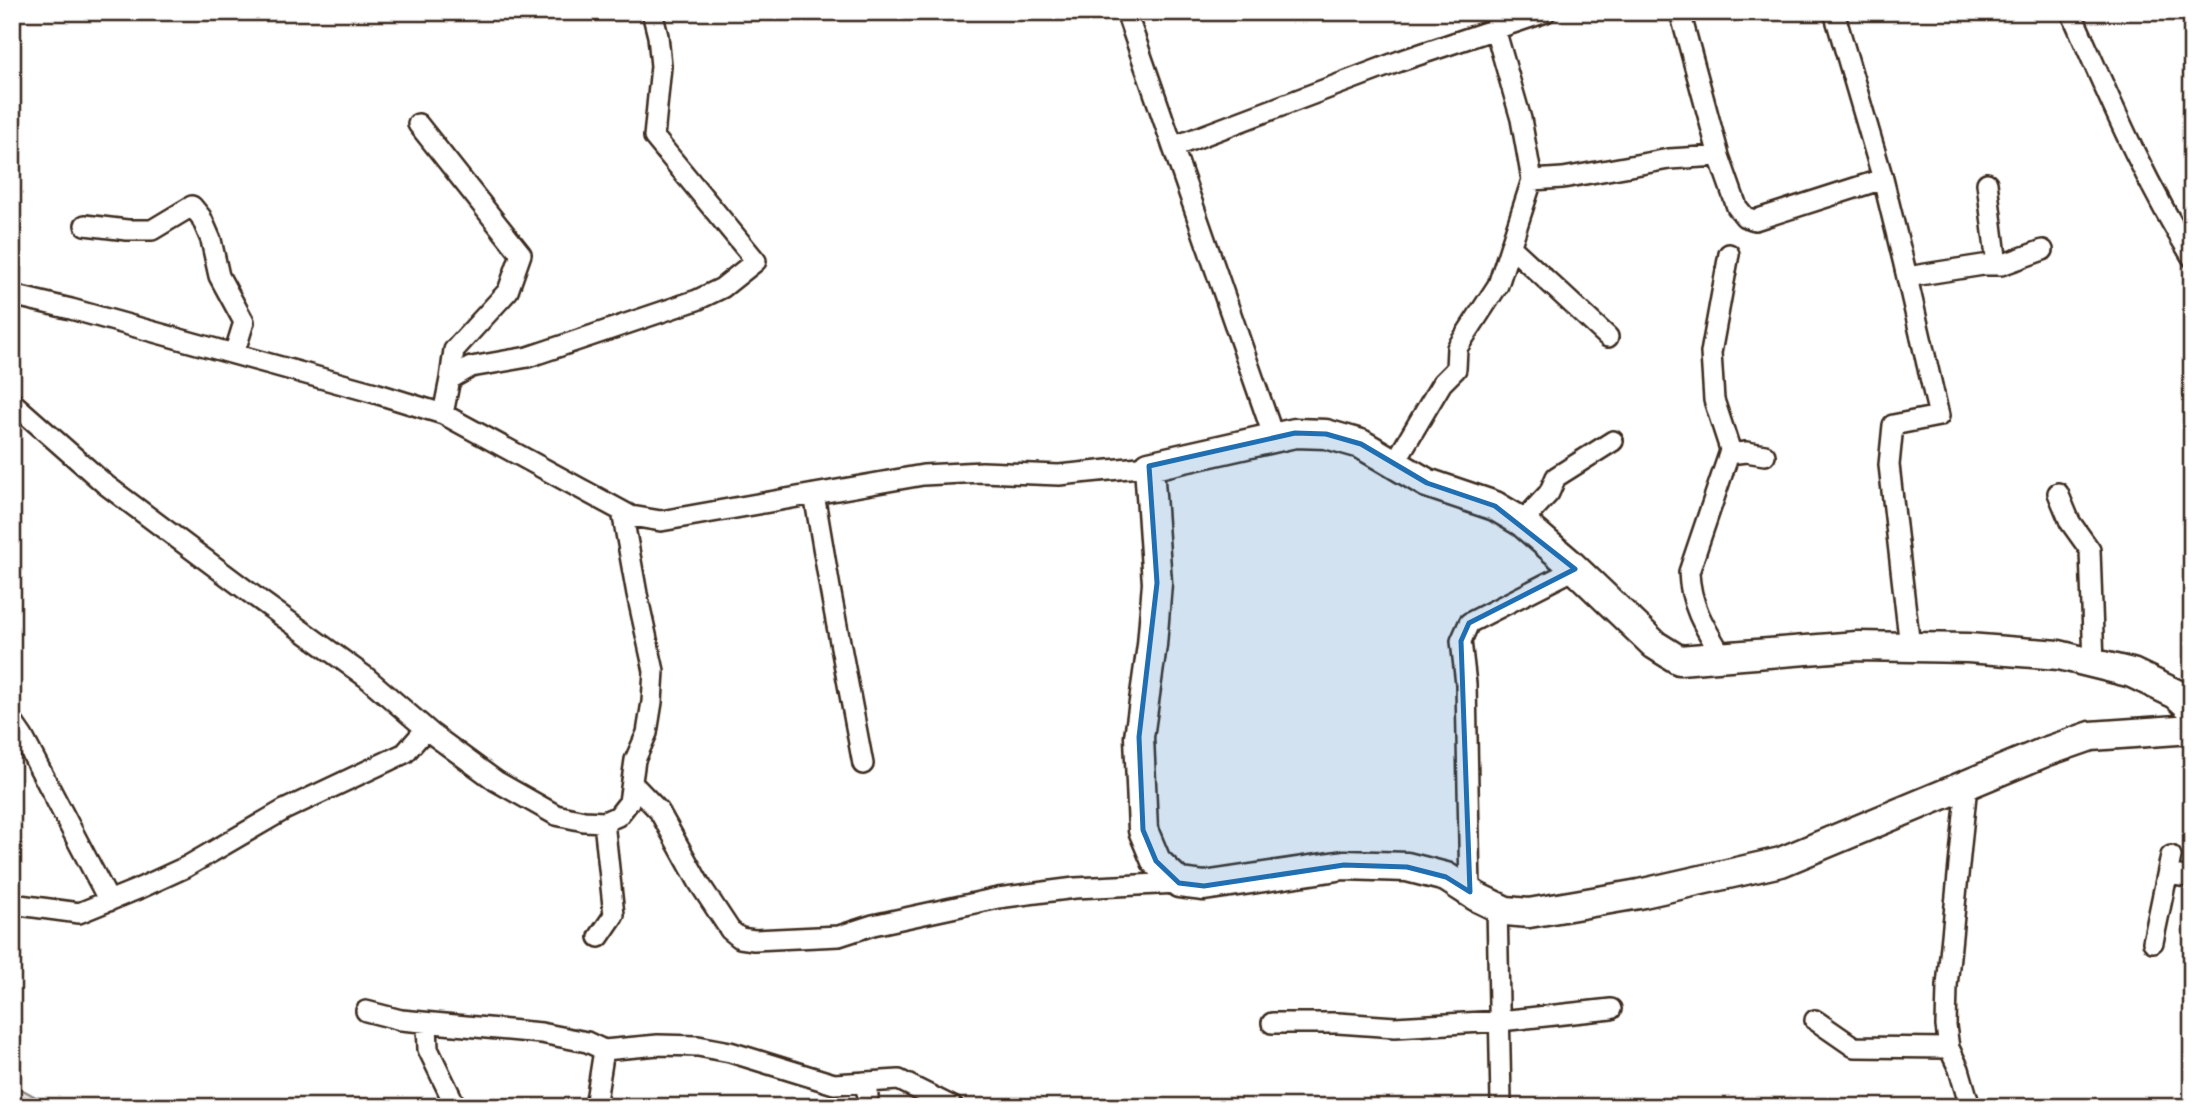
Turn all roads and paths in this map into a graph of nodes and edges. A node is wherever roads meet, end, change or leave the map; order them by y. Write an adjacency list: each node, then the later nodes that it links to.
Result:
1 (652, 12): 24 (street)
2 (1126, 12): 9 (street)
3 (1546, 12): 7 (street)
4 (1680, 12): 10 (street)
5 (1834, 12): 12 (street)
6 (2071, 12): 18 (street)
7 (1495, 29): 9 (street); 11 (street)
8 (418, 124): 24 (street)
9 (1173, 147): 27 (street)
10 (1720, 156): 11 (street); 12 (street)
11 (1532, 180): 15 (street)
12 (1882, 180): 20 (street)
13 (1987, 183): 19 (street)
14 (85, 225): 23 (street)
15 (1512, 248): 22 (street); 31 (street)
16 (2043, 250): 19 (street)
17 (1729, 254): 29 (street)
18 (2192, 257)
19 (1997, 265): 20 (street)
20 (1907, 277): 38 (street)
21 (12, 295): 23 (street)
22 (1608, 337)
23 (234, 354): 26 (street)
24 (450, 379): 26 (street)
25 (12, 402): 43 (street)
26 (443, 414): 35 (street)
27 (1274, 438): 31 (street); 32 (street)
28 (1613, 441): 36 (street)
29 (1729, 454): 30 (street); 39 (street)
30 (1765, 455)
31 (1394, 464): 36 (street)
32 (1149, 466): 34 (street); 50 (street)
33 (2058, 493): 40 (street)
34 (814, 494): 35 (street); 45 (street)
35 (622, 511): 46 (street)
36 (1522, 522): 37 (street)
37 (1575, 569): 39 (street); 51 (street)
38 (1910, 647): 39 (street); 40 (street)
39 (1722, 656)
40 (2094, 663): 41 (street)
41 (2192, 709)
42 (12, 721): 52 (street)
43 (426, 729): 48 (street); 52 (street)
44 (2192, 729): 47 (street)
45 (863, 764)
46 (632, 783): 48 (street); 50 (street)
47 (1967, 785): 54 (street); 63 (street)
48 (604, 822): 55 (street)
49 (2192, 878): 56 (street)
50 (1179, 883): 51 (street)
51 (1470, 892): 54 (street)
52 (109, 901): 53 (street)
53 (12, 904)
54 (1497, 906): 60 (street)
55 (599, 937)
56 (2153, 942)
57 (1611, 1009): 60 (street)
58 (366, 1011): 61 (street)
59 (1815, 1020): 63 (street)
60 (1500, 1021): 62 (street); 66 (street)
61 (427, 1023): 64 (street); 67 (street)
62 (1272, 1023)
63 (1949, 1048): 71 (street)
64 (604, 1050): 65 (street); 68 (street)
65 (864, 1082): 69 (street); 70 (street)
66 (1501, 1102)
67 (456, 1107)
68 (595, 1107)
69 (867, 1107)
70 (953, 1107)
71 (1970, 1107)

